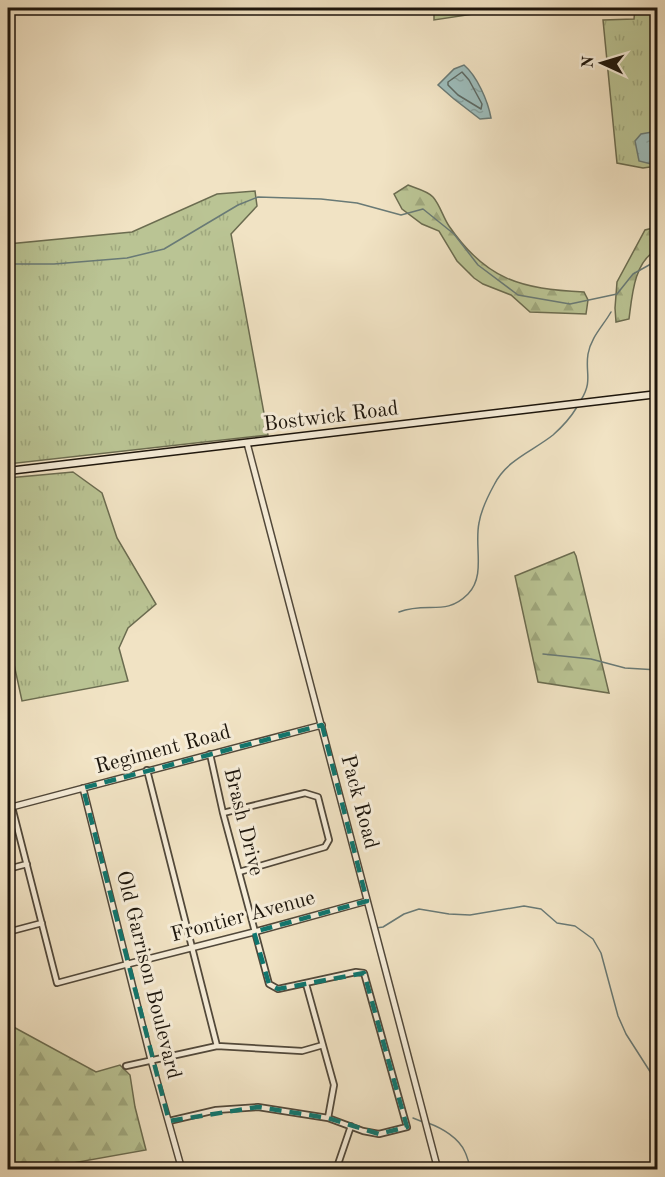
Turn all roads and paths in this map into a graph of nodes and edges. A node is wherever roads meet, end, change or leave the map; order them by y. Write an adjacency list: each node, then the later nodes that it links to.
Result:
1 (657, 394): 2 (main road, Bostwick Road)
2 (247, 443): 3 (main road, Bostwick Road); 4 (street, Pack Road)
3 (8, 471)
4 (322, 725): 5 (street, Regiment Road); 13 (street, Pack Road)
5 (210, 754): 6 (street, Regiment Road); 9 (street, Brash Drive)
6 (147, 770): 7 (street, Regiment Road); 17 (street)
7 (83, 788): 8 (street, Regiment Road); 18 (street, Old Garrison Boulevard)
8 (10, 807): 10 (street)
9 (223, 813): 12 (street, Brash Drive); 12 (street)
10 (27, 864): 11 (street); 14 (street)
11 (8, 869)
12 (239, 872): 16 (street, Brash Drive)
13 (368, 901): 16 (street, Frontier Avenue); 29 (street, Pack Road)
14 (42, 923): 15 (street); 18 (street, Frontier Avenue)
15 (8, 932)
16 (254, 932): 17 (street, Frontier Avenue); 19 (street, Brash Drive)
17 (191, 947): 18 (street, Frontier Avenue); 21 (street)
18 (128, 964): 22 (street, Old Garrison Boulevard)
19 (306, 984): 20 (street); 26 (street, Brash Drive)
20 (323, 1045): 21 (street); 24 (street)
21 (217, 1046): 22 (street)
22 (151, 1060): 23 (street); 25 (street, Old Garrison Boulevard)
23 (126, 1066)
24 (328, 1118): 25 (street); 26 (street)
25 (169, 1122): 27 (street, Old Garrison Boulevard)
26 (351, 1126): 28 (street)
27 (182, 1170)
28 (336, 1170)
29 (438, 1170)

